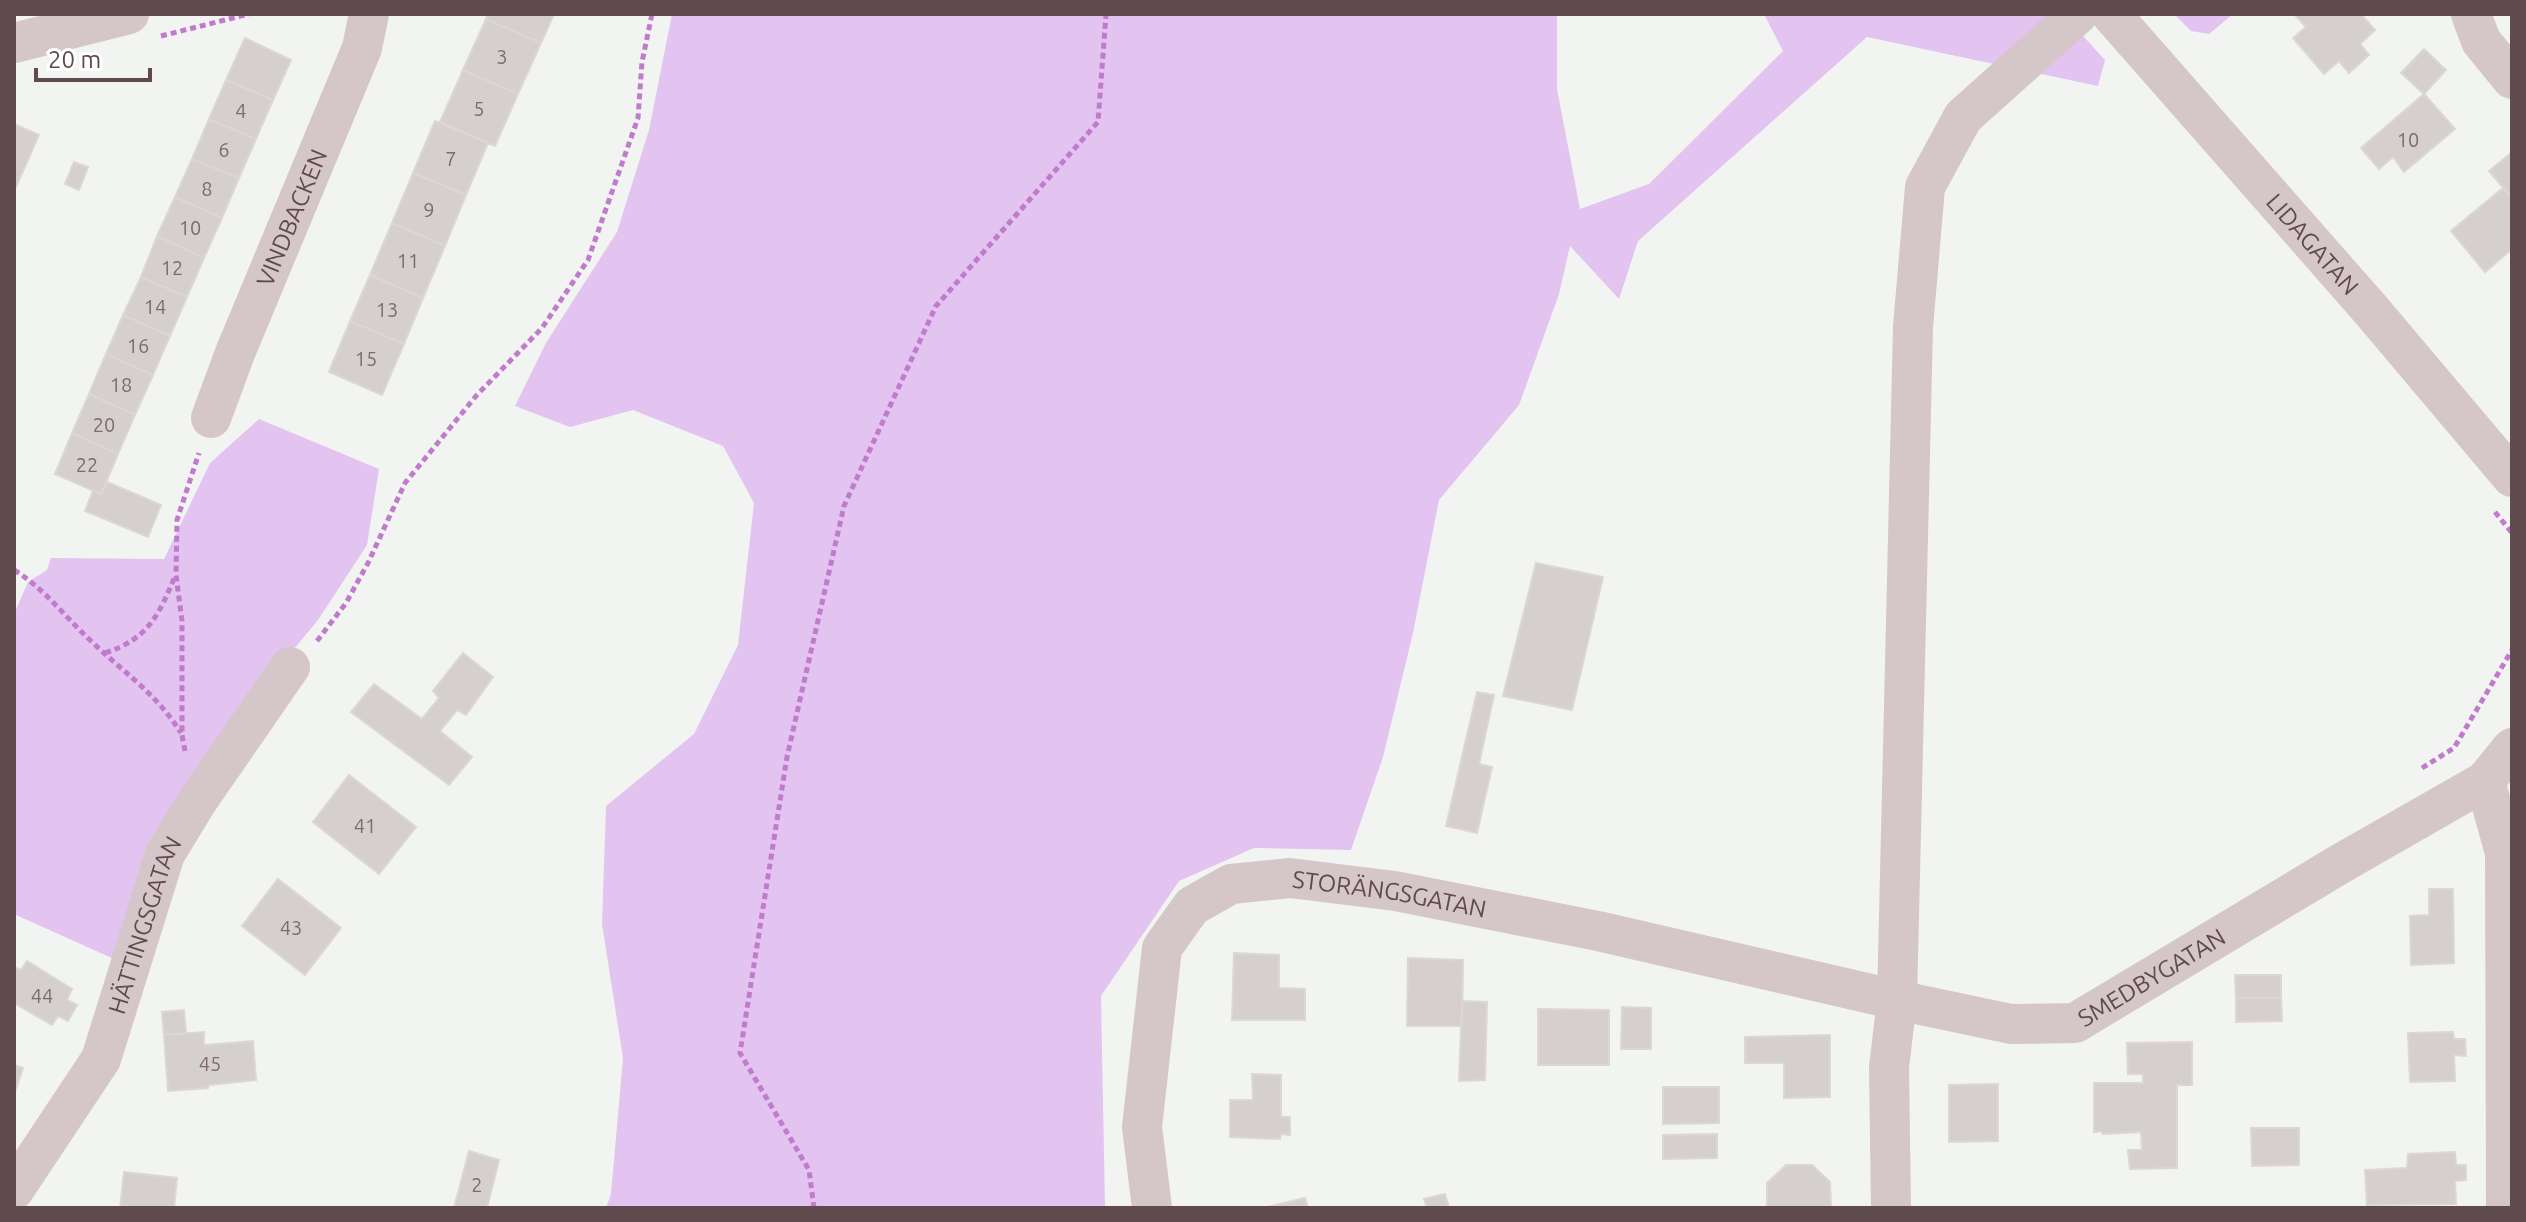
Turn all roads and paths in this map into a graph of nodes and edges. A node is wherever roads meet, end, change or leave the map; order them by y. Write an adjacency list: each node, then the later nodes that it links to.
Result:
1 (129, 14): 8 (street)
2 (369, 14): 10 (street, VINDBACKEN)
3 (652, 14): 16 (path)
4 (1106, 14): 24 (path)
5 (2078, 14): 22 (street)
6 (2111, 14): 11 (street, LIDAGATAN)
7 (2471, 14): 9 (street)
8 (14, 43)
9 (2512, 79)
10 (211, 418): 13 (path)
11 (2512, 477)
12 (14, 570): 15 (path)
13 (176, 575): 15 (path); 17 (path)
14 (2512, 650): 19 (path)
15 (105, 653): 17 (path)
16 (290, 667): 21 (street, HÄTTINGSGATAN)
17 (182, 735): 21 (path)
18 (2512, 748): 20 (street, SMEDBYGATAN)
19 (2415, 772)
20 (2485, 781): 22 (street, SMEDBYGATAN); 27 (street)
21 (196, 803): 23 (street, HÄTTINGSGATAN)
22 (1897, 1000): 25 (street, STORÄNGSGATAN); 26 (street)
23 (14, 1190)
24 (814, 1208)
25 (1152, 1208)
26 (1891, 1208)
27 (2506, 1208)

